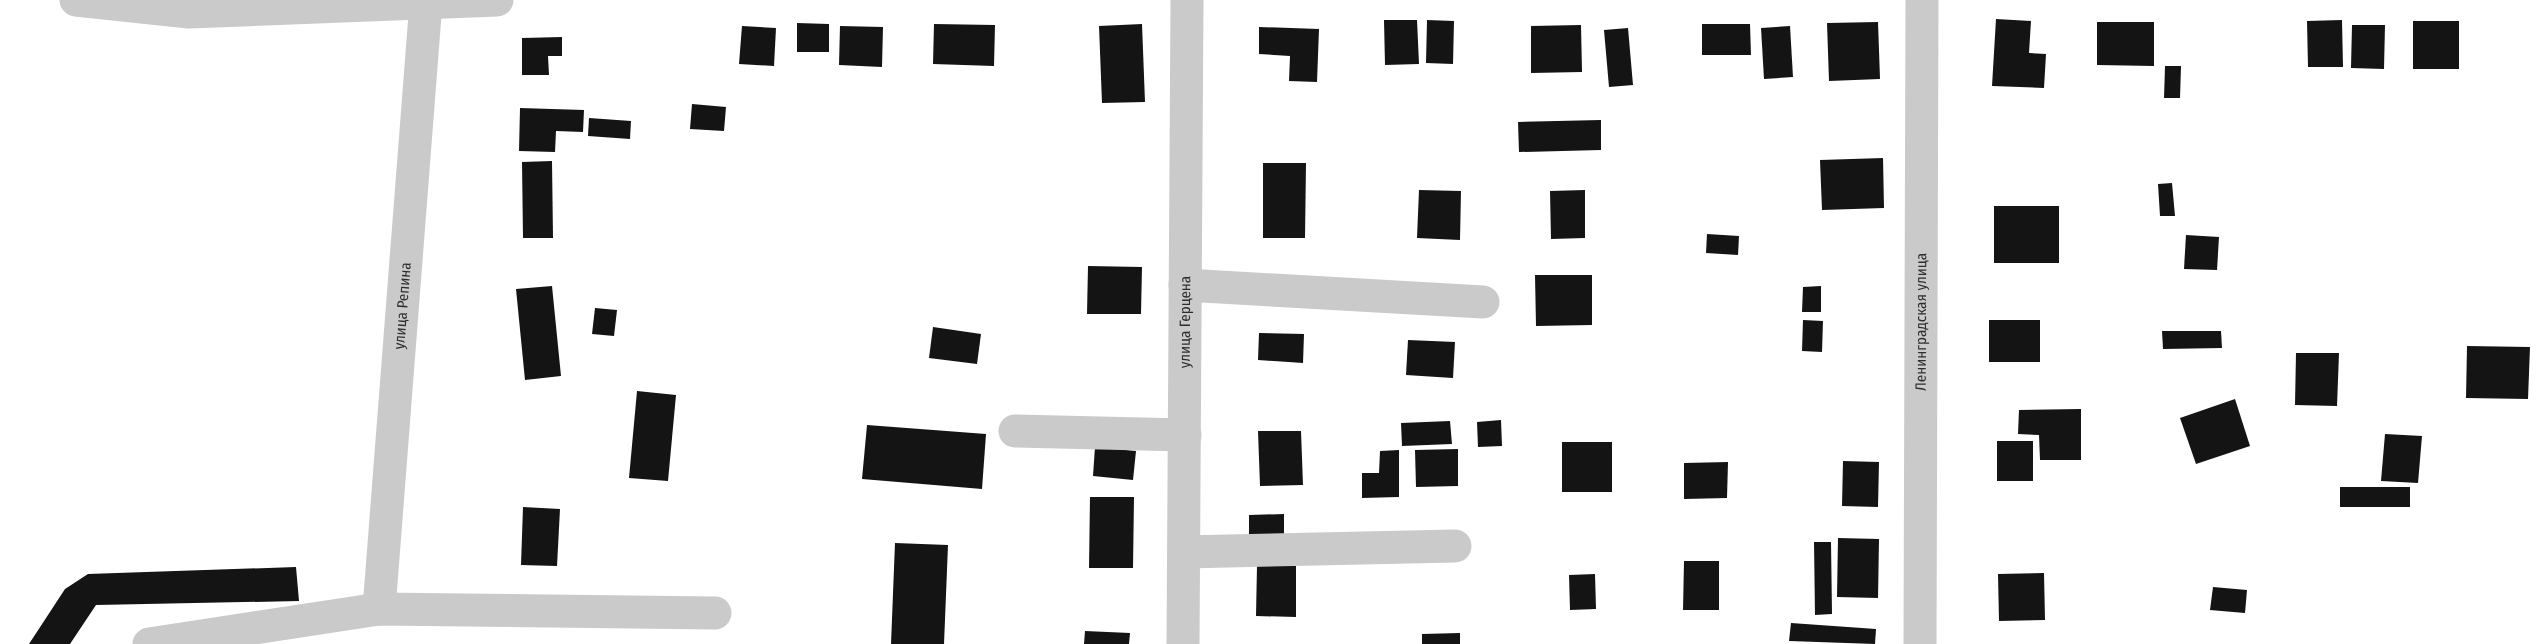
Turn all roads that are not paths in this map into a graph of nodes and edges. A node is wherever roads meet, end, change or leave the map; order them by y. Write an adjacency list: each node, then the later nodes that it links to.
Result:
1 (76, 0): 5 (street)
2 (497, 0): 5 (street)
3 (1187, 0): 6 (street, улица Герцена)
4 (1922, 0): 16 (street, Ленинградская улица)
5 (426, 2): 12 (street, улица Репина)
6 (1185, 285): 7 (street); 9 (street, улица Герцена)
7 (1483, 302)
8 (1015, 431): 9 (street)
9 (1185, 435): 11 (street, улица Герцена)
10 (1455, 546): 11 (street)
11 (1184, 552): 15 (street, улица Герцена)
12 (379, 609): 13 (street); 14 (street)
13 (715, 613)
14 (149, 644)
15 (1183, 644)
16 (1920, 644)

